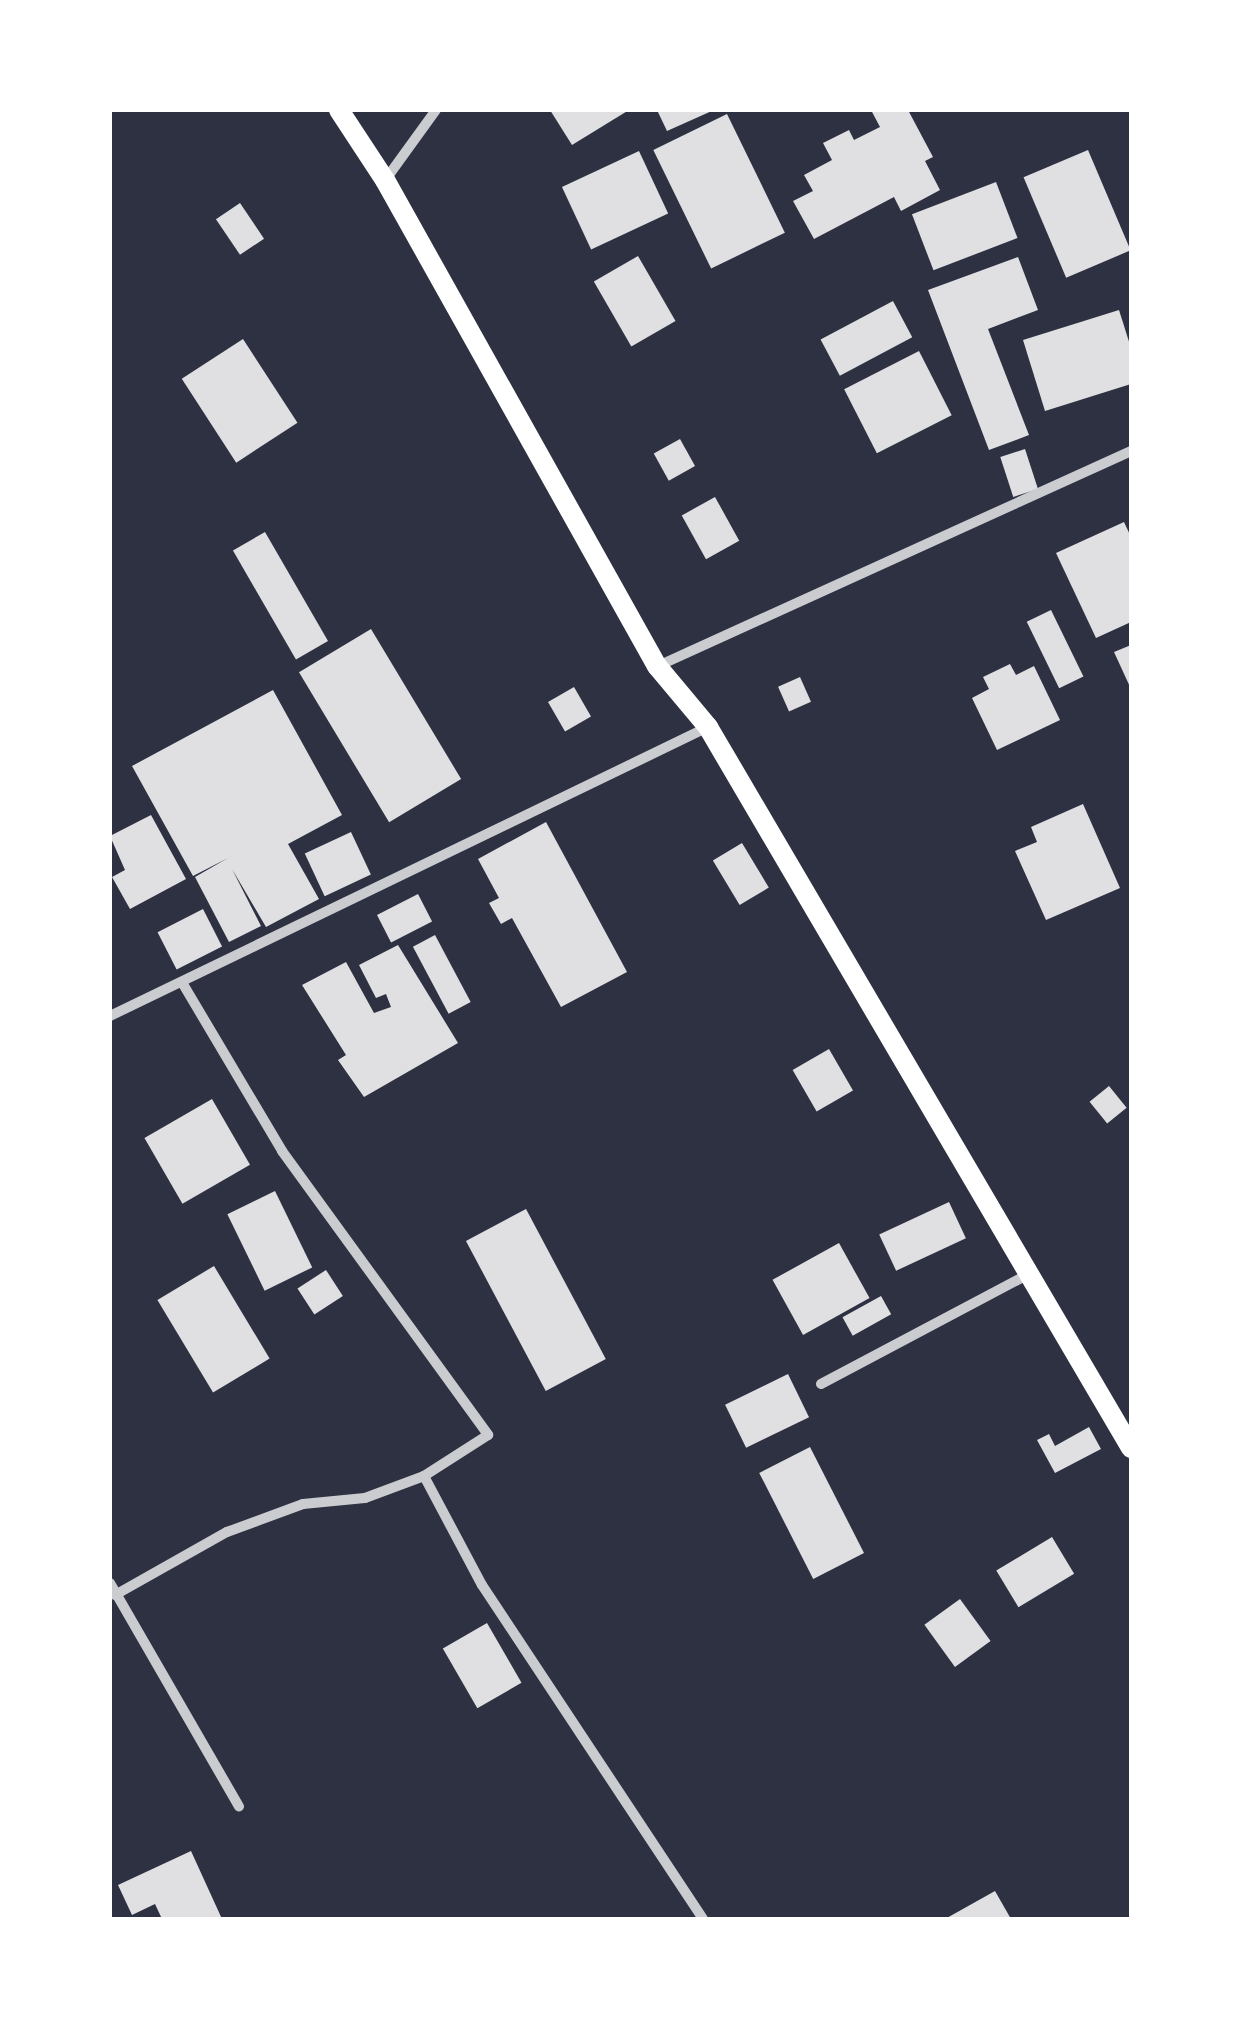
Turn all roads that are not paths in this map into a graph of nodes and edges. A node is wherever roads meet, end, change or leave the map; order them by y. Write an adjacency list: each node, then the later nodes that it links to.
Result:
1 (339, 110): 3 (main road)
2 (436, 110): 3 (street)
3 (385, 180): 5 (main road)
4 (1131, 451): 5 (street)
5 (658, 666): 6 (main road)
6 (708, 727): 7 (street); 9 (main road)
7 (183, 984): 8 (street); 12 (street)
8 (110, 1016)
9 (1029, 1274): 10 (street); 11 (main road)
10 (821, 1384)
11 (1131, 1448)
12 (424, 1476): 13 (street); 15 (street)
13 (113, 1589): 14 (street)
14 (239, 1806)
15 (704, 1919)

